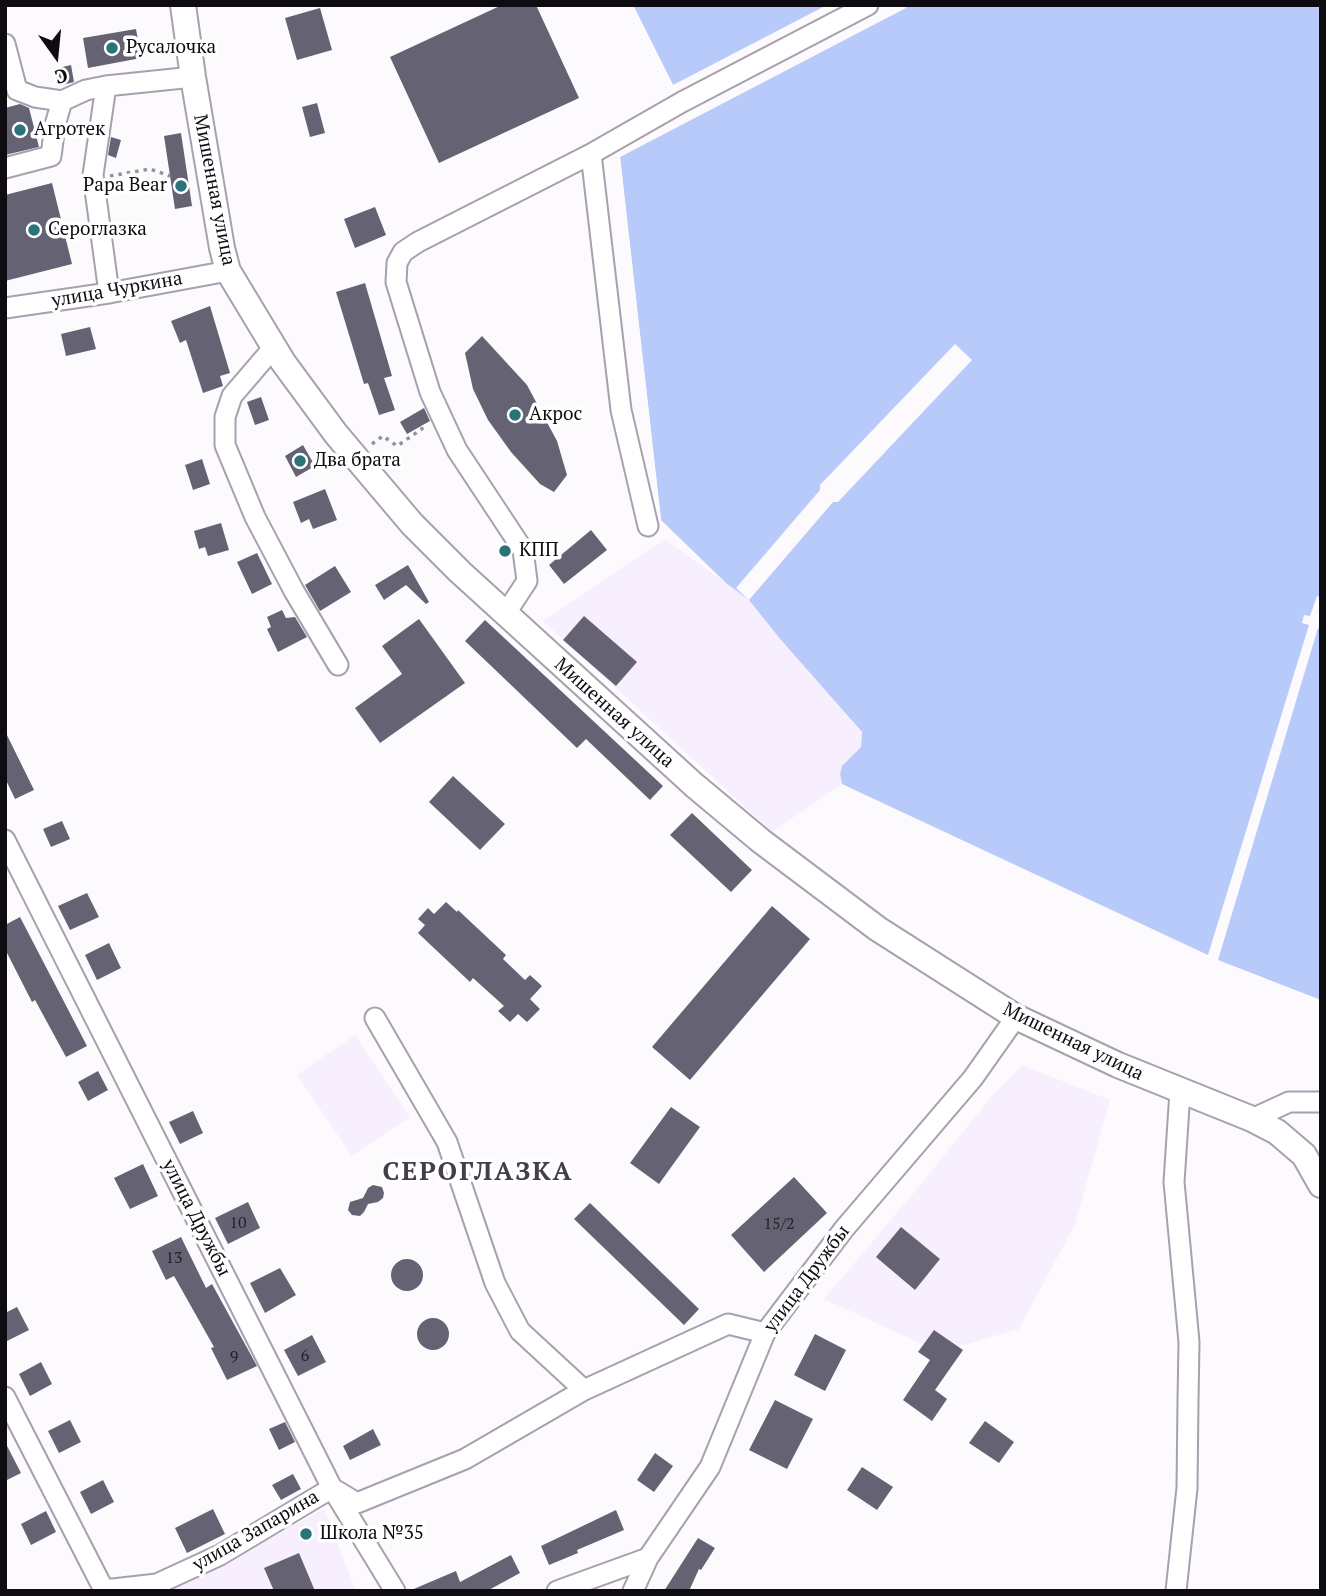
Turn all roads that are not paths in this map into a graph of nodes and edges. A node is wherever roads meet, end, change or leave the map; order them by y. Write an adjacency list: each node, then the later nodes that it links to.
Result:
1 (183, 5): 4 (main road, Мишенная улица)
2 (868, 5): 7 (street)
3 (5, 44): 6 (street)
4 (193, 77): 5 (street); 9 (main road, Мишенная улица)
5 (106, 86): 6 (street); 10 (street)
6 (62, 101): 8 (street)
7 (591, 154): 13 (street); 14 (street)
8 (5, 169)
9 (228, 271): 10 (street, улица Чуркина); 12 (main road, Мишенная улица)
10 (109, 293): 11 (street, улица Чуркина)
11 (5, 308)
12 (274, 347): 14 (main road, Мишенная улица); 15 (street)
13 (648, 526)
14 (506, 613): 17 (main road, Мишенная улица)
15 (338, 665)
16 (5, 840): 26 (street, улица Дружбы)
17 (1016, 1017): 19 (main road, Мишенная улица); 23 (street, улица Дружбы)
18 (375, 1018): 24 (street)
19 (1180, 1091): 21 (main road, Мишенная улица); 32 (street)
20 (1321, 1102): 21 (street)
21 (1252, 1119): 22 (main road, Мишенная улица)
22 (1321, 1185)
23 (765, 1333): 24 (street); 27 (street, улица Дружбы)
24 (584, 1390): 26 (street)
25 (5, 1397): 28 (street, улица Запарина)
26 (331, 1488): 28 (street, улица Запарина); 29 (street, улица Дружбы)
27 (648, 1558): 30 (street); 31 (street, улица Дружбы)
28 (104, 1590)
29 (395, 1591)
30 (557, 1591)
31 (633, 1591)
32 (1176, 1591)

